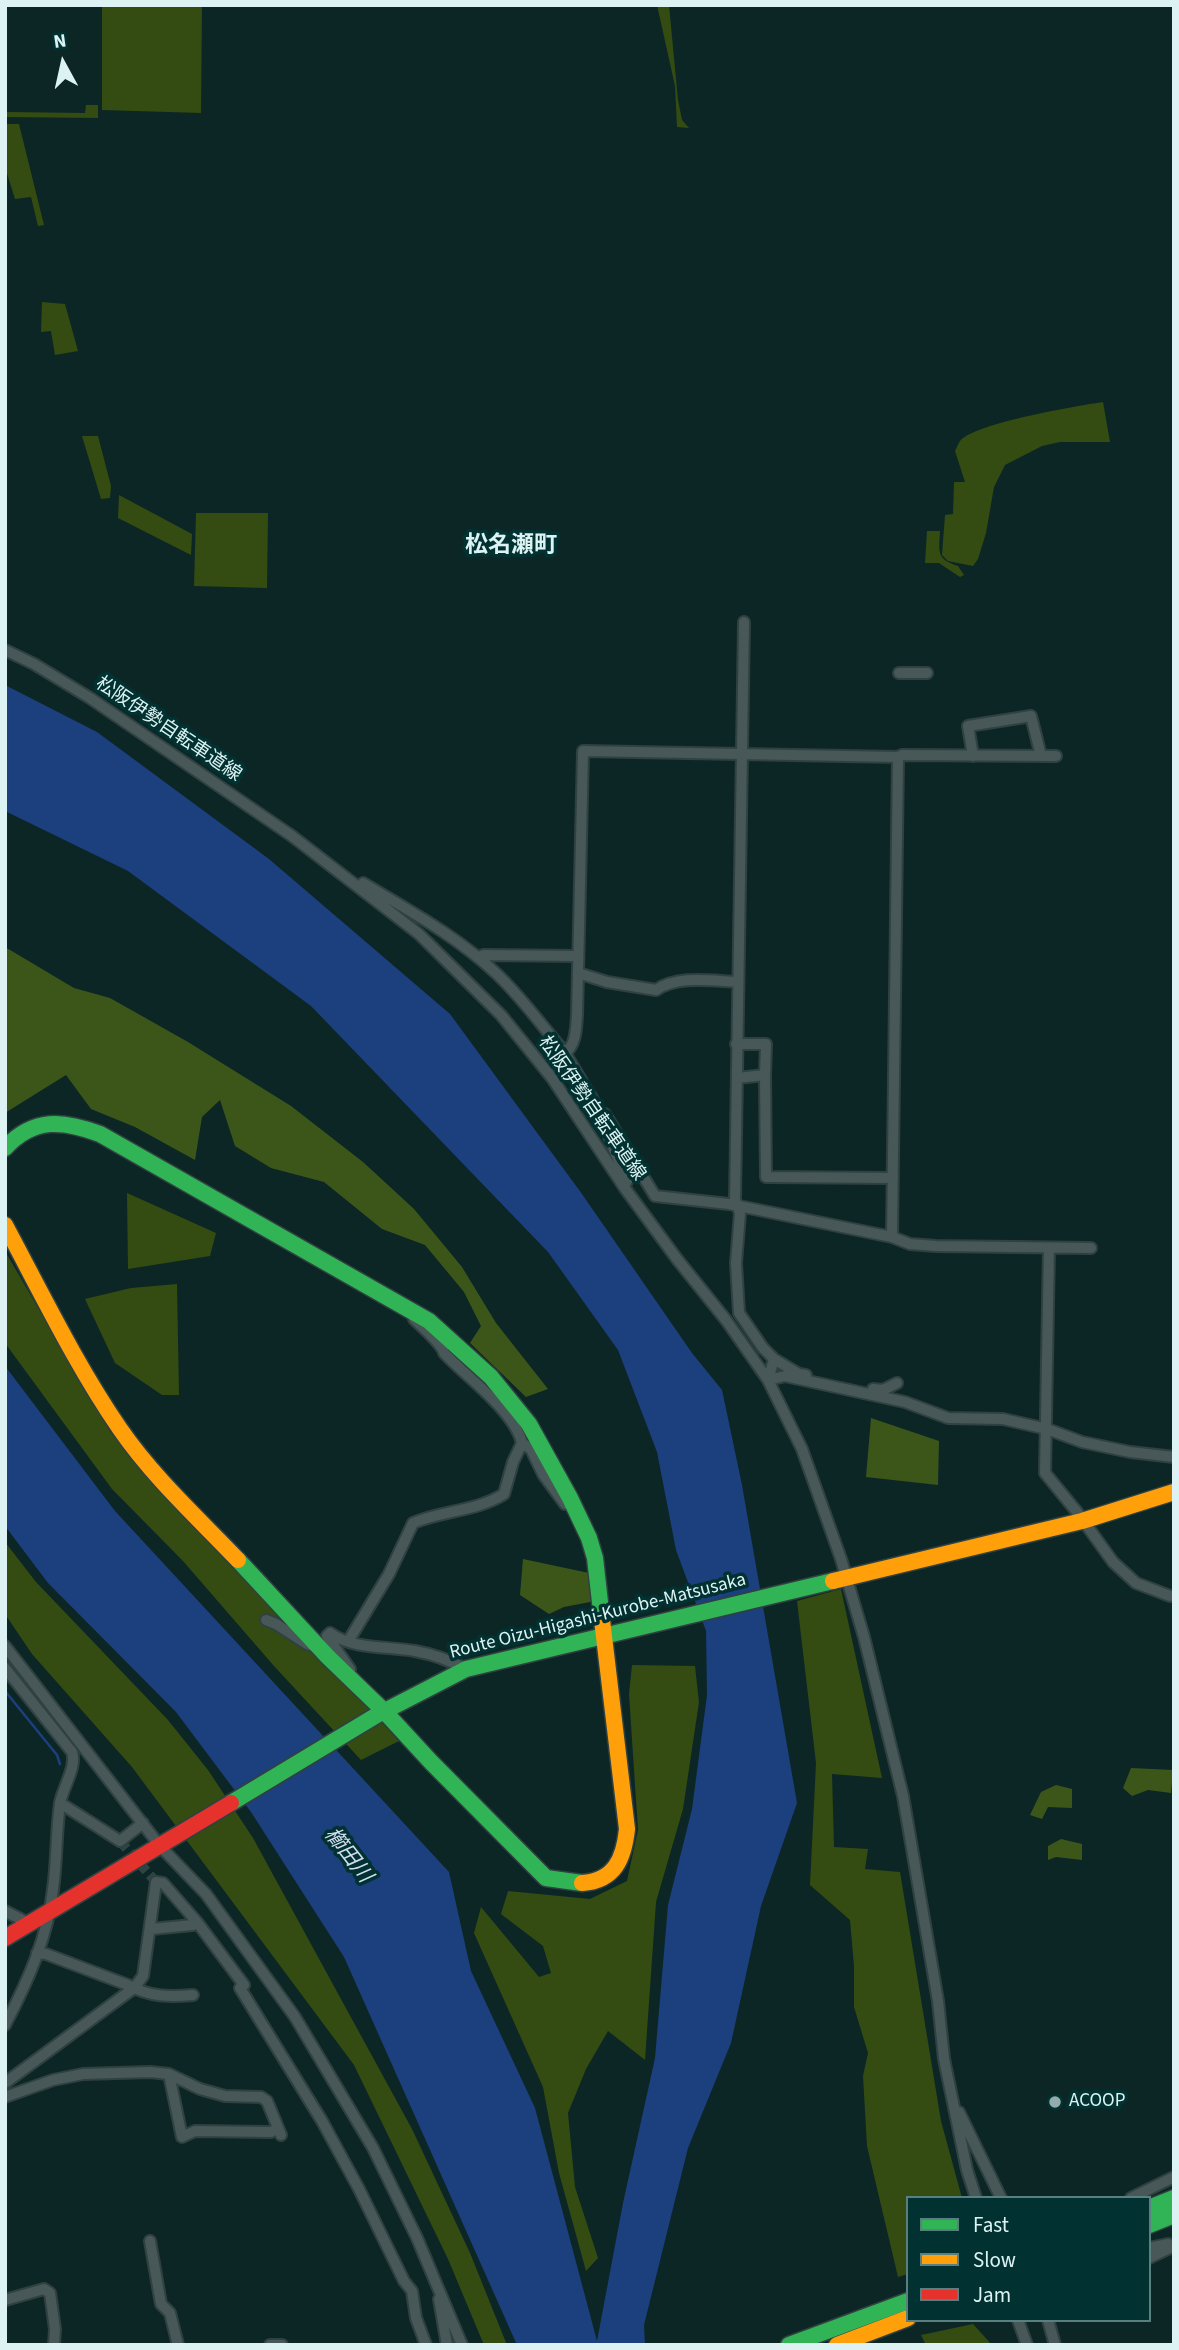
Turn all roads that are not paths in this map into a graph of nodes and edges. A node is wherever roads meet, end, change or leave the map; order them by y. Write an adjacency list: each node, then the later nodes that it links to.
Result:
1 (744, 622): 5 (street)
2 (5, 650): 10 (street, 松阪伊勢自転車道線)
3 (899, 673): 4 (street)
4 (927, 673)
5 (741, 754): 9 (street); 11 (street); 14 (street)
6 (973, 756): 7 (street); 7 (street); 9 (street)
7 (1041, 756): 8 (street)
8 (1056, 756)
9 (898, 757): 21 (street)
10 (352, 882): 12 (street); 22 (street, 松阪伊勢自転車道線)
11 (578, 956): 12 (street); 13 (street)
12 (478, 957): 16 (street)
13 (578, 973): 14 (street); 16 (street)
14 (738, 982): 15 (street)
15 (736, 1044): 17 (street); 18 (street)
16 (565, 1054): 19 (street)
17 (765, 1075): 18 (street); 21 (street)
18 (737, 1078): 23 (street)
19 (596, 1105): 22 (street); 23 (street)
20 (5, 1148): 28 (main road)
21 (892, 1178): 25 (street)
22 (624, 1187): 30 (street, 松阪伊勢自転車道線)
23 (737, 1205): 25 (street); 29 (street)
24 (5, 1225): 45 (main road)
25 (892, 1237): 26 (street)
26 (1049, 1248): 27 (street); 33 (street)
27 (1091, 1248)
28 (412, 1311): 34 (street); 38 (main road)
29 (774, 1359): 30 (street); 32 (street)
30 (768, 1380): 32 (street); 39 (street, 松阪伊勢自転車道線)
31 (897, 1383): 32 (street)
32 (859, 1391): 33 (street)
33 (1047, 1429): 35 (street); 37 (street)
34 (522, 1443): 38 (street); 43 (street)
35 (1174, 1457)
36 (1174, 1492): 37 (main road, Route Oizu-Higashi-Kurobe-Matsusaka)
37 (1082, 1521): 39 (main road, Route Oizu-Higashi-Kurobe-Matsusaka); 40 (street)
38 (583, 1527): 42 (main road)
39 (844, 1578): 42 (main road, Route Oizu-Higashi-Kurobe-Matsusaka); 65 (street, 松阪伊勢自転車道線)
40 (1170, 1596)
41 (266, 1620): 45 (street)
42 (608, 1634): 47 (main road, Route Oizu-Higashi-Kurobe-Matsusaka); 49 (main road)
43 (349, 1640): 47 (street); 48 (street)
44 (5, 1646): 51 (street)
45 (319, 1647): 48 (main road)
46 (5, 1668): 50 (street)
47 (466, 1669): 49 (main road, Route Oizu-Higashi-Kurobe-Matsusaka)
48 (348, 1675): 49 (main road)
49 (381, 1713): 52 (main road, Route Oizu-Higashi-Kurobe-Matsusaka)
50 (61, 1803): 51 (street); 54 (street)
51 (143, 1824): 52 (street)
52 (163, 1844): 54 (main road, Route Oizu-Higashi-Kurobe-Matsusaka); 79 (street)
53 (5, 1911): 56 (street)
54 (47, 1914): 56 (main road, Route Oizu-Higashi-Kurobe-Matsusaka); 59 (street)
55 (197, 1922): 57 (street); 57 (street); 89 (street)
56 (28, 1923): 58 (main road, Route Oizu-Higashi-Kurobe-Matsusaka)
57 (151, 1929): 60 (street)
58 (5, 1938)
59 (37, 1953): 60 (street); 62 (street)
60 (134, 1989): 61 (street); 64 (street)
61 (193, 1995)
62 (5, 2025)
63 (169, 2074): 63 (street); 66 (street)
64 (5, 2083)
65 (951, 2094): 68 (street); 69 (street)
66 (5, 2097)
67 (1174, 2177): 70 (street)
68 (975, 2196)
69 (1000, 2196)
70 (1135, 2196)
71 (1174, 2198): 72 (main road)
72 (1151, 2207)
73 (1174, 2216): 74 (main road)
74 (1151, 2224)
75 (150, 2241): 86 (street)
76 (1174, 2244): 77 (street); 78 (street)
77 (1151, 2248)
78 (1151, 2257)
79 (438, 2286): 90 (street); 91 (street)
80 (5, 2300): 85 (street)
81 (906, 2302): 92 (main road)
82 (906, 2319): 93 (main road)
83 (1019, 2322): 94 (street)
84 (1049, 2322): 95 (street)
85 (54, 2345)
86 (178, 2345)
87 (270, 2345): 88 (street)
88 (282, 2345)
89 (426, 2345)
90 (447, 2345)
91 (462, 2345)
92 (789, 2345)
93 (837, 2345)
94 (1027, 2345)
95 (1055, 2345)

